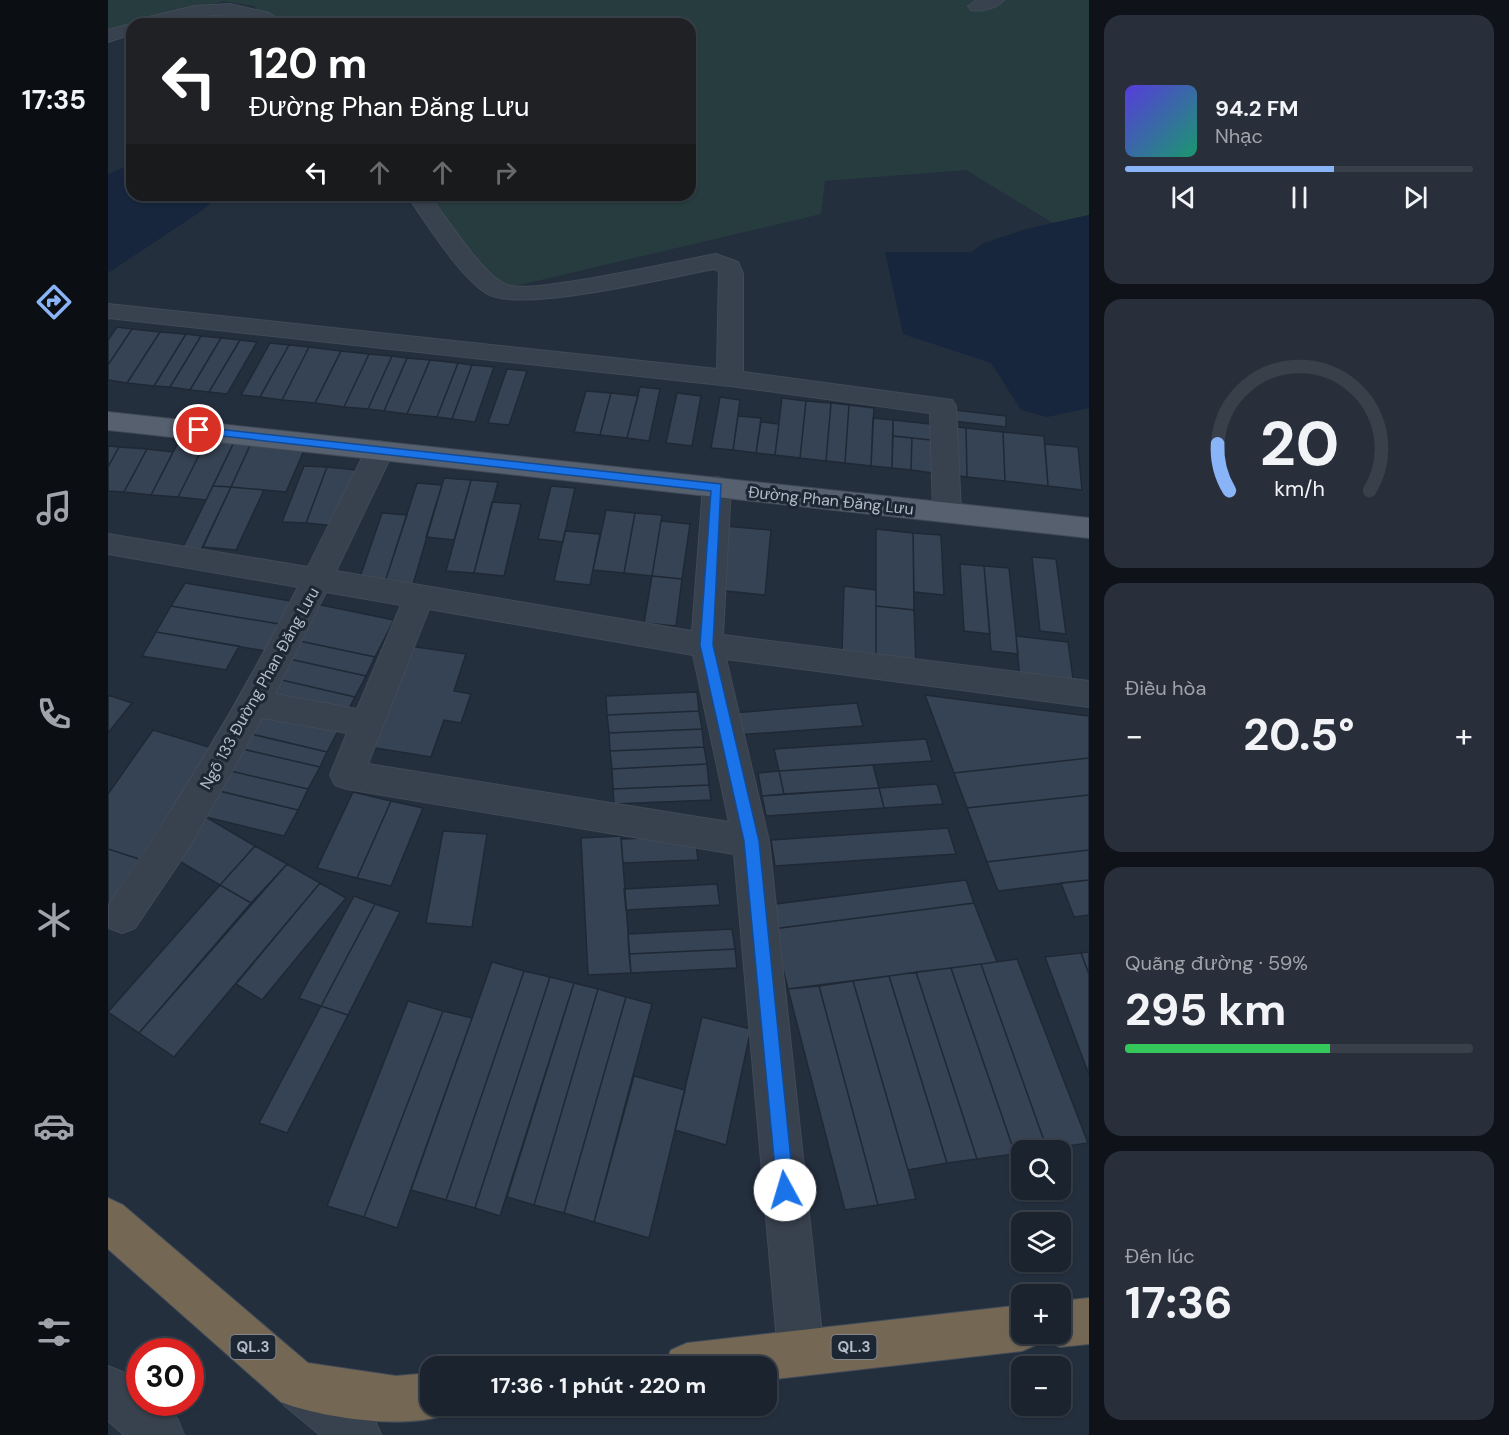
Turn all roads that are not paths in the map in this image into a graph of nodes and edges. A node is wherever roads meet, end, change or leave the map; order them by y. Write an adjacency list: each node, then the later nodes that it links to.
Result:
1 (995, 0): 2 (street)
2 (977, 6)
3 (161, 18): 4 (street)
4 (269, 18)
5 (126, 30): 6 (street)
6 (108, 36)
7 (423, 201): 9 (street)
8 (108, 311): 9 (street)
9 (730, 378): 13 (street)
10 (108, 421): 11 (main road, Đường Phan Đăng Lưu)
11 (380, 450): 12 (main road, Đường Phan Đăng Lưu); 16 (street, Ngõ 133 Đường Phan Đăng Lưu)
12 (717, 487): 13 (main road, Đường Phan Đăng Lưu); 18 (street)
13 (946, 512): 14 (main road, Đường Phan Đăng Lưu)
14 (1089, 528)
15 (108, 544): 16 (street)
16 (318, 580): 17 (street); 20 (street, Ngõ 133 Đường Phan Đăng Lưu)
17 (419, 597): 18 (street); 21 (street)
18 (707, 645): 19 (street); 22 (street)
19 (1089, 694)
20 (252, 704): 21 (street); 23 (street, Ngõ 133 Đường Phan Đăng Lưu)
21 (368, 724): 22 (street)
22 (751, 841): 28 (street)
23 (122, 916)
24 (108, 1220): 30 (highway, QL.3)
25 (1089, 1321): 26 (highway)
26 (1071, 1323)
27 (1011, 1329): 28 (highway, QL.3)
28 (801, 1353): 29 (highway, QL.3)
29 (775, 1356)
30 (298, 1385): 32 (highway); 34 (street)
31 (108, 1390): 33 (street)
32 (420, 1398)
33 (160, 1435)
34 (357, 1435)

